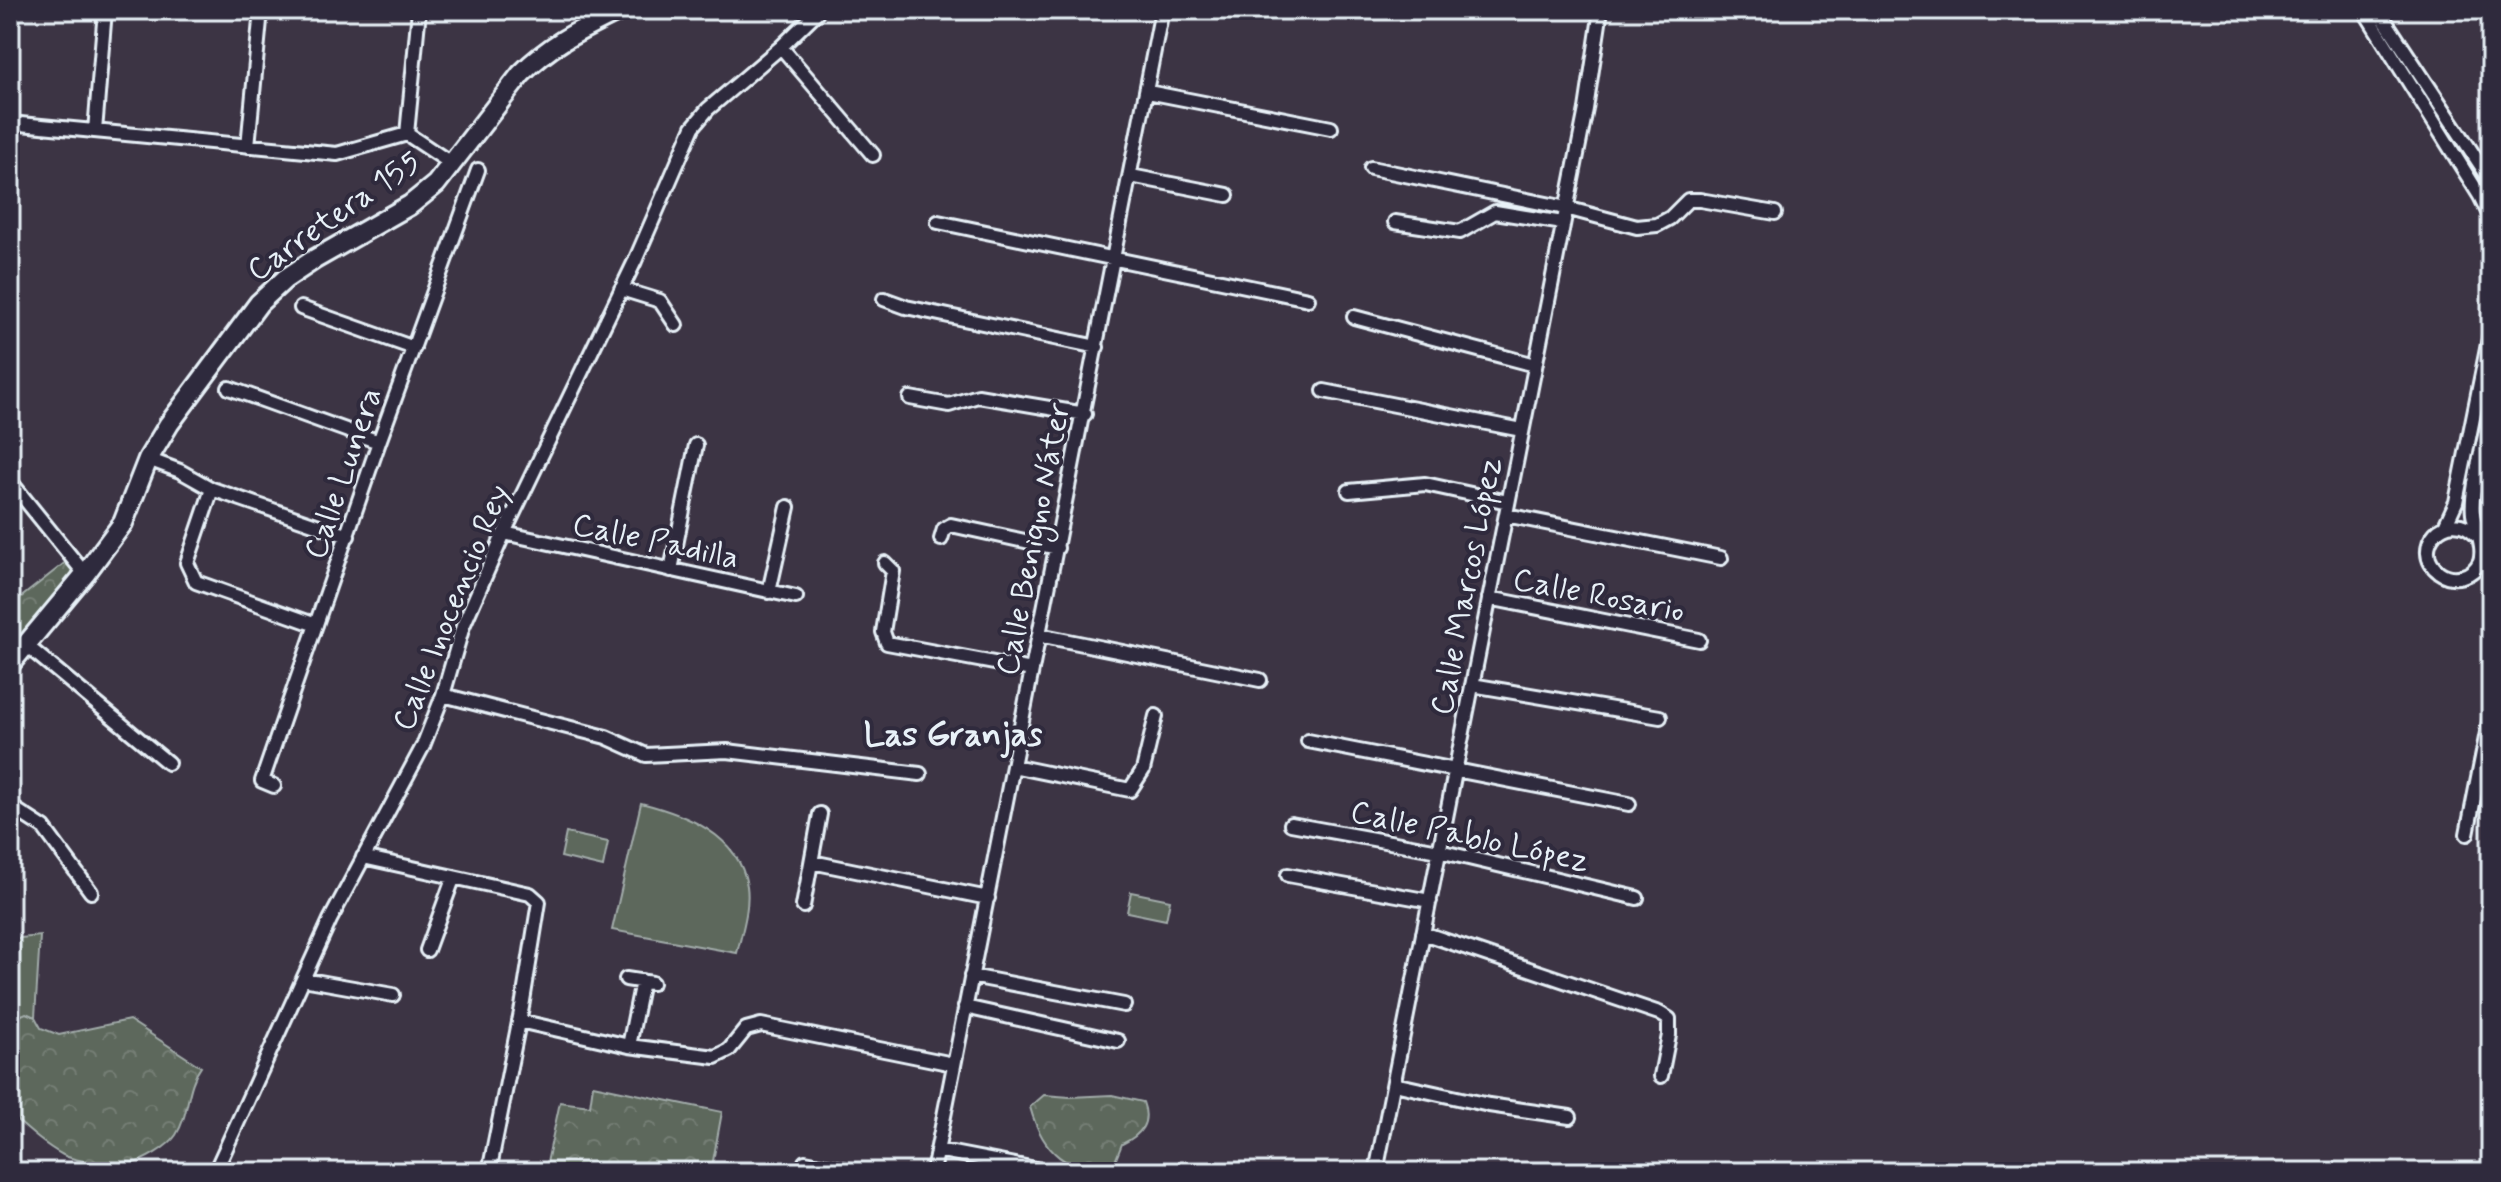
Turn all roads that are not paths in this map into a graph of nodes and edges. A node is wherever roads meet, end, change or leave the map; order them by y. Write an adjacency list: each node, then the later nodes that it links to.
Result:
1 (105, 10): 14 (street)
2 (261, 10): 16 (street)
3 (419, 10): 15 (street)
4 (819, 10): 10 (street, Calle Inocencio Rey)
5 (1162, 10): 11 (street, Calle Benigno Náter)
6 (1601, 10): 24 (street, Calle Marcos López)
7 (2364, 10): 26 (street)
8 (2378, 10): 22 (street)
9 (610, 13): 18 (street, Carretera 155)
10 (781, 47): 17 (street); 31 (street, Calle Inocencio Rey)
11 (1148, 92): 13 (street); 21 (street, Calle Benigno Náter)
12 (10, 123): 14 (street)
13 (1331, 128)
14 (95, 131): 16 (street)
15 (407, 134): 16 (street); 18 (street)
16 (248, 146)
17 (873, 155)
18 (452, 164): 49 (street, Carretera 155)
19 (1371, 168): 24 (street)
20 (478, 170): 39 (street, Calle Lunera)
21 (1131, 176): 23 (street); 30 (street, Calle Benigno Náter)
22 (2491, 181)
23 (1227, 195)
24 (1566, 208): 25 (street); 29 (street, Calle Marcos López)
25 (1775, 213)
26 (2491, 218)
27 (938, 222): 30 (street)
28 (1395, 222): 29 (street)
29 (1563, 223): 40 (street, Calle Marcos López)
30 (1114, 259): 33 (street); 38 (street, Calle Benigno Náter)
31 (621, 289): 36 (street); 57 (street, Calle Inocencio Rey)
32 (884, 299): 38 (street)
33 (1308, 299)
34 (301, 308): 39 (street)
35 (1354, 317): 40 (street)
36 (676, 325)
37 (2491, 329): 56 (street)
38 (1097, 347): 45 (street, Calle Benigno Náter)
39 (414, 348): 47 (street, Calle Lunera)
40 (1535, 365): 46 (street, Calle Marcos López)
41 (229, 388): 47 (street)
42 (1324, 391): 46 (street)
43 (910, 398): 45 (street)
44 (2491, 410): 60 (street)
45 (1085, 414): 61 (street, Calle Benigno Náter)
46 (1522, 430): 53 (street, Calle Marcos López)
47 (379, 442): 58 (street, Calle Lunera)
48 (696, 445): 66 (street)
49 (148, 459): 51 (street); 67 (street, Carretera 155)
50 (10, 481): 67 (street)
51 (212, 489): 58 (street); 71 (street)
52 (1349, 491): 53 (street)
53 (1508, 502): 55 (street, Calle Marcos López)
54 (788, 507): 68 (street)
55 (1506, 515): 62 (street); 70 (street, Calle Marcos López)
56 (2445, 526): 60 (street); 64 (street)
57 (504, 533): 66 (street, Calle Padilla); 79 (street, Calle Inocencio Rey)
58 (348, 536): 71 (street, Calle Lunera)
59 (941, 539): 61 (street)
60 (2483, 544): 64 (street)
61 (1057, 548): 72 (street, Calle Benigno Náter)
62 (1721, 558)
63 (885, 563): 76 (street)
64 (2476, 567): 65 (street)
65 (2491, 569)
66 (671, 570): 68 (street, Calle Padilla)
67 (85, 574): 74 (street, Carretera 155)
68 (769, 592): 69 (street, Calle Padilla)
69 (796, 597)
70 (1489, 598): 73 (street, Calle Rosario); 78 (street, Calle Marcos López)
71 (316, 625): 88 (street, Calle Lunera)
72 (1039, 635): 76 (street, Calle Benigno Náter); 77 (street)
73 (1699, 640)
74 (26, 645): 75 (street, Carretera 155); 84 (street)
75 (10, 664)
76 (1032, 670): 85 (street, Calle Benigno Náter)
77 (1260, 680)
78 (1472, 685): 82 (street); 86 (street, Calle Marcos López)
79 (443, 695): 87 (street); 95 (street, Calle Inocencio Rey)
80 (2491, 714): 93 (street)
81 (1156, 716): 85 (street)
82 (1660, 717)
83 (1308, 741): 86 (street)
84 (168, 763)
85 (1013, 766): 100 (street, Calle Benigno Náter)
86 (1455, 770): 89 (street); 94 (street, Calle Marcos López)
87 (920, 774)
88 (274, 786)
89 (1629, 804)
90 (10, 806): 99 (street)
91 (820, 814): 96 (street)
92 (1291, 824): 94 (street, Calle Pablo López)
93 (2467, 834)
94 (1439, 851): 101 (street, Calle Pablo López); 102 (street, Calle Marcos López)
95 (363, 857): 98 (street); 107 (street, Calle Inocencio Rey)
96 (812, 862): 100 (street); 103 (street)
97 (1288, 875): 102 (street)
98 (453, 879): 105 (street); 112 (street)
99 (91, 892)
100 (988, 898): 106 (street, Calle Benigno Náter)
101 (1637, 898)
102 (1430, 901): 104 (street, Calle Marcos López)
103 (803, 906)
104 (1423, 933): 116 (street); 117 (street, Calle Marcos López)
105 (427, 950)
106 (971, 976): 110 (street); 111 (street, Calle Benigno Náter)
107 (303, 979): 109 (street); 121 (street, Calle Inocencio Rey)
108 (626, 979): 114 (street)
109 (393, 995)
110 (1124, 1005)
111 (965, 1007): 113 (street); 115 (street, Calle Benigno Náter)
112 (519, 1021): 114 (street); 122 (street)
113 (1118, 1041)
114 (629, 1046): 115 (street)
115 (953, 1064): 119 (street, Calle Benigno Náter)
116 (1661, 1076)
117 (1394, 1084): 118 (street); 126 (street, Calle Marcos López)
118 (1570, 1117)
119 (937, 1150): 124 (street, Calle Benigno Náter); 125 (street)
120 (805, 1162): 123 (street)
121 (215, 1172)
122 (489, 1172)
123 (859, 1172)
124 (933, 1172)
125 (1051, 1172)
126 (1376, 1172)

